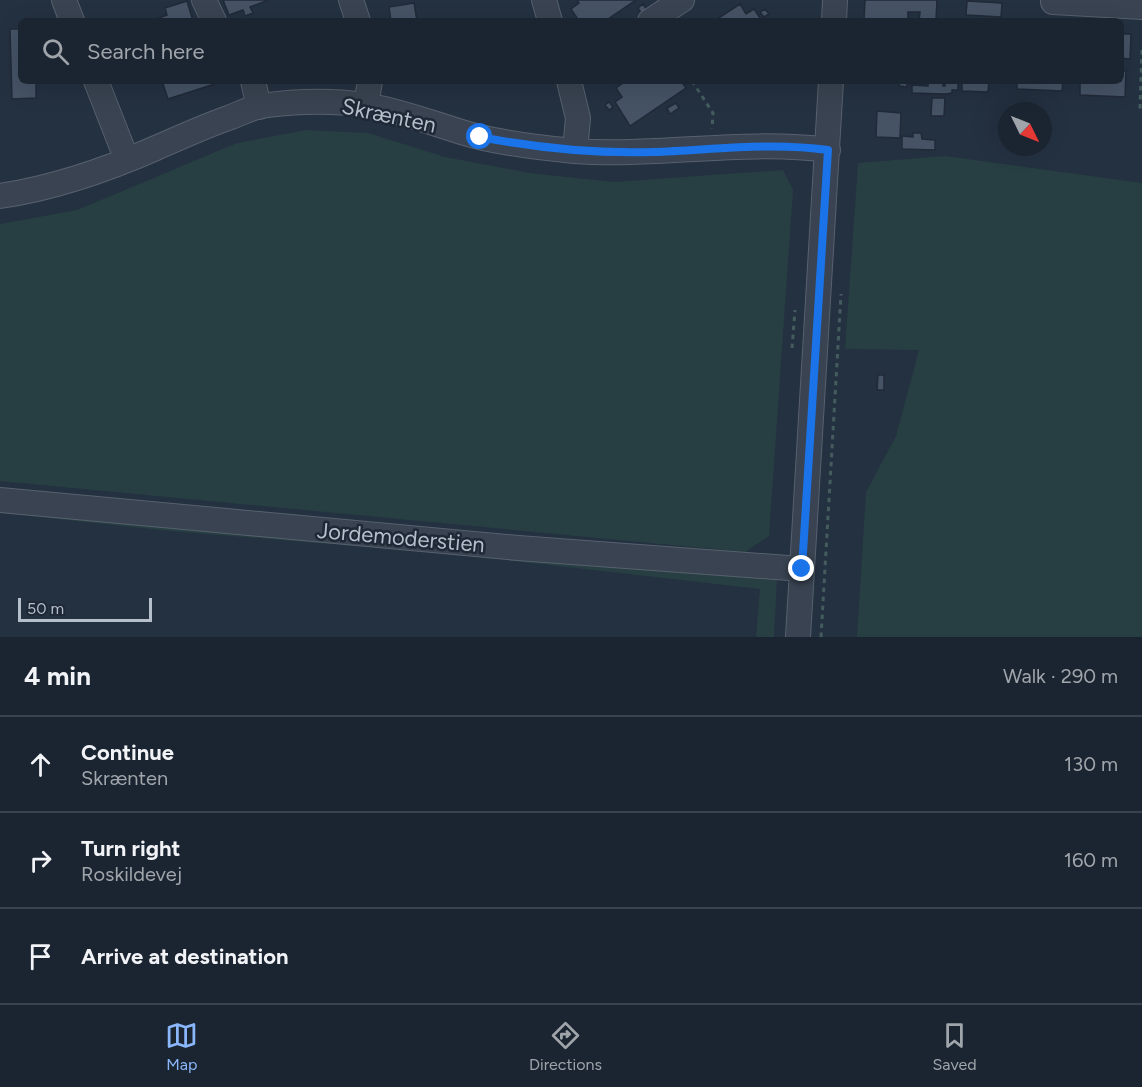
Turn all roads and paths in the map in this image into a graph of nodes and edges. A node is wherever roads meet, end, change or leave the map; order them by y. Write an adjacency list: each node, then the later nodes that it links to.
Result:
1 (64, 0): 9 (street)
2 (204, 0): 10 (street)
3 (351, 0): 11 (street)
4 (544, 0): 12 (street)
5 (682, 0): 13 (street)
6 (835, 0): 14 (street)
7 (1053, 2): 8 (street)
8 (1142, 7)
9 (71, 18)
10 (213, 18)
11 (357, 18)
12 (549, 18)
13 (655, 18)
14 (834, 18)
15 (1142, 50): 24 (path)
16 (97, 84): 28 (street)
17 (255, 84): 23 (street)
18 (370, 84): 22 (street)
19 (570, 84): 27 (street)
20 (694, 84): 25 (path)
21 (831, 84): 26 (street)
22 (366, 105): 23 (street, Skrænten); 27 (street, Skrænten)
23 (259, 107): 28 (street, Skrænten)
24 (1142, 112)
25 (711, 148): 26 (street, Skrænten); 27 (street, Skrænten)
26 (828, 150): 32 (street)
27 (575, 151)
28 (127, 160): 29 (street, Skrænten)
29 (0, 196)
30 (842, 285): 34 (path)
31 (0, 500): 32 (street, Jordemoderstien)
32 (802, 569): 33 (street)
33 (798, 637)
34 (821, 637)

